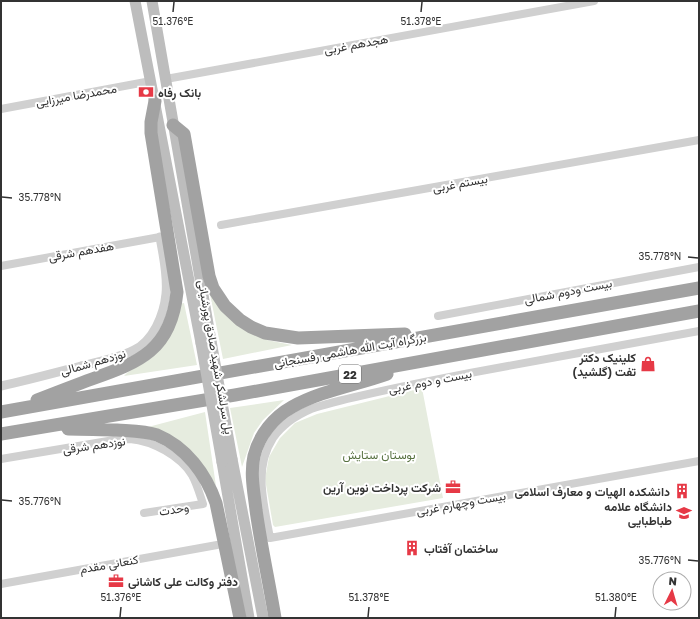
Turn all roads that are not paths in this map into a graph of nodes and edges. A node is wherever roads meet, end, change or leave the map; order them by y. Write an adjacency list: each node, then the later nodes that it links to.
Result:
1 (135, 1): 5 (main road, پل سرلشکر شهید صادق پورشیانی)
2 (152, 1): 4 (main road, پل سرلشکر شهید صادق پورشیانی)
3 (594, 1): 4 (street, هجدهم غربی)
4 (166, 79): 8 (main road, پل سرلشکر شهید صادق پورشیانی)
5 (151, 81): 6 (main road, پل سرلشکر شهید صادق پورشیانی); 7 (street, محمدرضا میرزایی)
6 (155, 101): 19 (main road, پل سرلشکر شهید صادق پورشیانی); 22 (highway)
7 (1, 109)
8 (173, 125): 18 (highway); 19 (main road, پل سرلشکر شهید صادق پورشیانی)
9 (699, 140): 10 (street, بیستم غربی)
10 (221, 225)
11 (160, 236): 12 (street, هفدهم شرقی); 21 (street, نوزدهم شمالی)
12 (1, 266)
13 (699, 267): 16 (street, بیست ودوم شمالی)
14 (699, 288): 18 (highway, بزرگراه آیت الله هاشمی رفسنجانی / 22)
15 (699, 311): 20 (highway, بزرگراه آیت الله هاشمی رفسنجانی / 22)
16 (438, 316)
17 (699, 331): 30 (street, بیست و دوم غربی)
18 (451, 332): 22 (highway, بزرگراه آیت الله هاشمی رفسنجانی / 22)
19 (206, 342): 26 (main road, پل سرلشکر شهید صادق پورشیانی, bridge)
20 (428, 360): 23 (highway, بزرگراه آیت الله هاشمی رفسنجانی / 22); 36 (highway)
21 (1, 386)
22 (3, 412)
23 (32, 429): 24 (highway, بزرگراه آیت الله هاشمی رفسنجانی / 22); 33 (highway)
24 (1, 434)
25 (1, 459): 28 (street, نوزدهم شرقی)
26 (227, 460): 34 (main road, پل سرلشکر شهید صادق پورشیانی); 35 (main road, پل سرلشکر شهید صادق پورشیانی)
27 (699, 461): 30 (street, بیست وچهارم غربی)
28 (203, 504): 29 (street, وحدت)
29 (144, 514)
30 (270, 538)
31 (217, 545): 32 (street, کنعانی مقدم)
32 (1, 584)
33 (240, 618)
34 (249, 618)
35 (262, 618)
36 (275, 618)

